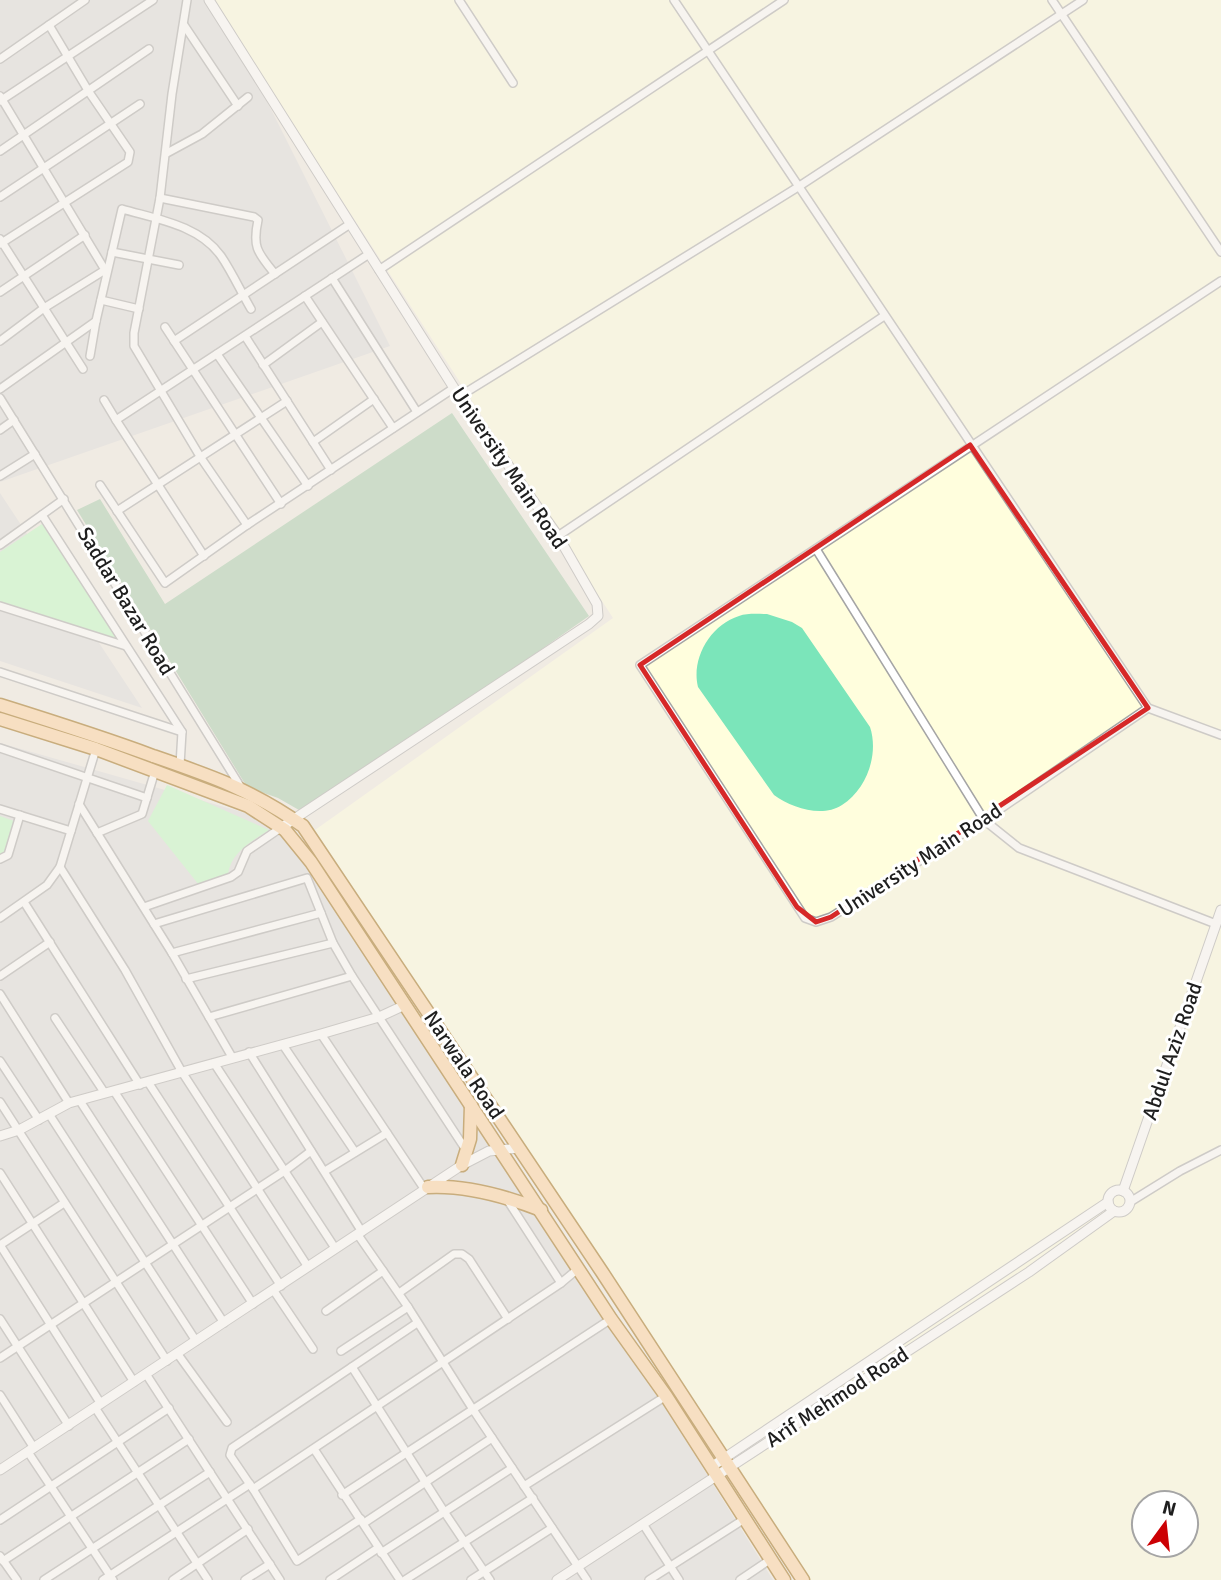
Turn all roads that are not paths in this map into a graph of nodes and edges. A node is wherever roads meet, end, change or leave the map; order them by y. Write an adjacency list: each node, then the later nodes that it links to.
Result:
1 (85, 0): 12 (street)
2 (153, 0): 15 (street)
3 (187, 0): 11 (street)
4 (209, 0): 33 (street, University Main Road)
5 (459, 0): 17 (street)
6 (674, 0): 14 (street)
7 (784, 0): 14 (street)
8 (1052, 0): 10 (street)
9 (1083, 0): 10 (street)
10 (1062, 14): 28 (street); 37 (street)
11 (183, 24): 22 (street); 26 (street)
12 (49, 25): 15 (street); 16 (street)
13 (149, 49): 18 (street)
14 (707, 51): 28 (street); 41 (street)
15 (68, 56): 18 (street); 20 (street)
16 (0, 59)
17 (513, 83)
18 (89, 92): 23 (street); 24 (street)
19 (248, 97): 22 (street)
20 (1, 99): 24 (street)
21 (140, 104): 23 (street)
22 (238, 106): 26 (street)
23 (111, 124): 27 (street); 31 (street)
24 (25, 134): 25 (street); 27 (street)
25 (0, 151)
26 (167, 153): 30 (street)
27 (45, 168): 29 (street); 31 (street)
28 (798, 187): 53 (street); 68 (street)
29 (0, 197)
30 (160, 198): 32 (street); 43 (street)
31 (65, 202): 34 (street); 35 (street)
32 (157, 219): 36 (street); 39 (street); 47 (street)
33 (350, 225): 38 (street, University Main Road); 43 (street)
34 (85, 235): 42 (street); 50 (street)
35 (1, 241): 42 (street)
36 (112, 252): 39 (street); 49 (street)
37 (1221, 252)
38 (369, 254): 41 (street, University Main Road); 44 (street)
39 (149, 259): 40 (street); 51 (street)
40 (179, 265)
41 (379, 270): 68 (street, University Main Road)
42 (23, 275): 46 (street); 50 (street)
43 (275, 275): 47 (street)
44 (332, 278): 48 (street); 73 (street)
45 (1221, 281): 81 (street)
46 (0, 292)
47 (243, 295): 52 (street); 59 (street)
48 (305, 296): 55 (street); 57 (street)
49 (101, 300): 51 (street); 54 (street)
50 (44, 308): 58 (street); 60 (street)
51 (139, 309): 67 (street)
52 (251, 309)
53 (884, 316): 81 (street); 94 (street)
54 (96, 321): 60 (street); 62 (street)
55 (322, 322): 63 (street); 70 (street)
56 (165, 327): 59 (street)
57 (245, 336): 61 (street); 63 (street)
58 (0, 341)
59 (174, 341): 65 (street)
60 (66, 342): 64 (street); 66 (street)
61 (217, 354): 65 (street); 74 (street)
62 (90, 356)
63 (263, 365): 72 (street)
64 (83, 369)
65 (192, 370): 67 (street); 79 (street)
66 (0, 389)
67 (160, 391): 76 (street); 83 (street)
68 (457, 392): 73 (street); 94 (street, University Main Road)
69 (0, 397): 75 (street, Saddar Bazar Road)
70 (374, 399): 77 (street); 80 (street)
71 (104, 400): 76 (street)
72 (287, 401): 74 (street); 80 (street)
73 (417, 412): 77 (street)
74 (262, 417): 79 (street); 88 (street)
75 (14, 420): 78 (street); 82 (street, Saddar Bazar Road)
76 (116, 420): 87 (street)
77 (393, 428): 84 (street)
78 (0, 430)
79 (234, 435): 83 (street); 90 (street)
80 (313, 442): 84 (street)
81 (970, 445): 96 (street); 102 (street)
82 (36, 454): 85 (street); 89 (street, Saddar Bazar Road)
83 (201, 458): 87 (street); 93 (street)
84 (331, 470): 88 (street)
85 (0, 476)
86 (100, 485): 91 (street)
87 (158, 486): 91 (street); 97 (street)
88 (308, 486): 90 (street)
89 (64, 499): 92 (street); 111 (street, Saddar Bazar Road)
90 (281, 504): 93 (street)
91 (117, 511): 97 (street)
92 (42, 514): 95 (street); 99 (street)
93 (247, 525): 97 (street)
94 (558, 536): 118 (street, University Main Road)
95 (0, 545)
96 (816, 549): 117 (street); 117 (street, University Main Road)
97 (204, 556)
98 (0, 606): 99 (street)
99 (127, 647): 104 (street)
100 (0, 672): 104 (street)
101 (0, 705): 108 (main road, Narwala Road)
102 (1147, 708): 105 (street); 117 (street, University Main Road)
103 (0, 719): 107 (main road, Narwala Road)
104 (182, 732): 108 (street)
105 (1221, 735)
106 (0, 748): 110 (street)
107 (96, 749): 109 (main road, Narwala Road); 110 (street)
108 (180, 765): 111 (main road, Narwala Road)
109 (155, 771): 112 (street); 114 (main road, Narwala Road)
110 (87, 778): 112 (street); 113 (street)
111 (240, 788): 114 (street, Saddar Bazar Road); 118 (main road, Narwala Road)
112 (147, 798): 121 (street)
113 (79, 804): 120 (street); 121 (street)
114 (248, 806): 119 (main road, Narwala Road)
115 (0, 809): 116 (street)
116 (20, 816): 120 (street); 122 (street)
117 (984, 820): 129 (street)
118 (295, 821): 119 (street, University Main Road); 160 (main road, Narwala Road)
119 (282, 828): 125 (street); 138 (main road, Narwala Road)
120 (71, 831): 123 (street)
121 (97, 833): 125 (street)
122 (0, 859)
123 (60, 867): 124 (street); 148 (street)
124 (24, 902): 128 (street); 131 (street)
125 (144, 907): 130 (street)
126 (1221, 910): 129 (street, Abdul Aziz Road)
127 (321, 913): 130 (street); 132 (street); 133 (street)
128 (0, 918)
129 (1216, 924): 171 (street, Abdul Aziz Road)
130 (154, 925): 133 (street)
131 (50, 942): 134 (street); 149 (street)
132 (333, 943): 135 (street); 136 (street)
133 (172, 953): 136 (street)
134 (0, 976)
135 (352, 976): 139 (street); 140 (street)
136 (186, 979): 139 (street)
137 (0, 994): 153 (street)
138 (405, 1005): 140 (street); 154 (main road, Narwala Road)
139 (209, 1017): 145 (street)
140 (379, 1017): 142 (street); 165 (street)
141 (55, 1018): 150 (street)
142 (321, 1034): 143 (street); 158 (street)
143 (283, 1045): 144 (street); 164 (street)
144 (249, 1052): 145 (street); 163 (street)
145 (232, 1057): 147 (street)
146 (0, 1061): 156 (street)
147 (214, 1063): 148 (street); 166 (street)
148 (182, 1072): 149 (street); 170 (street)
149 (144, 1083): 150 (street); 176 (street)
150 (109, 1091): 151 (street); 180 (street)
151 (80, 1101): 153 (street); 183 (street)
152 (0, 1102): 157 (street)
153 (69, 1103): 155 (street)
154 (471, 1105): 161 (main road, Narwala Road); 165 (main road)
155 (49, 1114): 156 (street); 185 (street)
156 (39, 1119): 157 (street)
157 (19, 1130): 159 (street); 175 (street)
158 (387, 1133): 164 (street); 169 (street)
159 (0, 1136)
160 (519, 1148): 161 (street); 234 (main road, Narwala Road)
161 (499, 1149): 165 (street); 177 (main road, Narwala Road)
162 (1221, 1150): 174 (street)
163 (312, 1151): 166 (street); 167 (street)
164 (355, 1152): 167 (street)
165 (467, 1158): 169 (street)
166 (286, 1170): 170 (street); 184 (street)
167 (325, 1171): 181 (street)
168 (0, 1173): 179 (street)
169 (427, 1188): 172 (main road); 181 (street)
170 (257, 1189): 176 (street); 186 (street)
171 (1123, 1191): 173 (street); 174 (street)
172 (506, 1198): 177 (main road); 191 (street)
173 (1108, 1202): 178 (street); 189 (street)
174 (1130, 1202): 178 (street)
175 (64, 1203): 179 (street); 190 (street)
176 (228, 1206): 180 (street); 192 (street)
177 (541, 1210): 187 (main road, Narwala Road)
178 (1114, 1211): 193 (street, Arif Mehmod Road)
179 (33, 1225): 182 (street); 195 (street)
180 (201, 1225): 183 (street); 196 (street)
181 (360, 1233): 184 (street); 188 (street)
182 (0, 1245): 204 (street)
183 (172, 1245): 185 (street); 202 (street)
184 (335, 1248): 186 (street)
185 (144, 1262): 190 (street); 206 (street)
186 (308, 1267): 192 (street)
187 (579, 1268): 191 (street); 201 (main road, Narwala Road)
188 (383, 1270): 194 (street); 198 (street)
189 (996, 1277): 193 (street); 205 (street)
190 (117, 1283): 195 (street); 213 (street)
191 (561, 1283): 200 (street)
192 (277, 1288): 196 (street); 209 (street)
193 (1004, 1289): 207 (street, Arif Mehmod Road)
194 (399, 1293): 197 (street); 200 (street)
195 (84, 1304): 204 (street); 217 (street)
196 (253, 1304): 202 (street)
197 (408, 1307): 203 (street); 210 (street)
198 (326, 1311)
199 (0, 1319): 208 (street)
200 (508, 1319): 214 (street)
201 (611, 1319): 218 (main road, Narwala Road); 224 (street)
202 (224, 1323): 206 (street)
203 (417, 1323): 214 (street); 215 (street)
204 (50, 1326): 208 (street); 221 (street)
205 (917, 1329): 207 (street); 220 (street)
206 (195, 1340): 211 (street)
207 (924, 1340): 225 (street, Arif Mehmod Road)
208 (17, 1346): 212 (street); 227 (street)
209 (313, 1349)
210 (341, 1351)
211 (177, 1353): 213 (street); 226 (street)
212 (0, 1358)
213 (167, 1361): 216 (street)
214 (443, 1363): 222 (street); 224 (street)
215 (352, 1367): 222 (street); 242 (street)
216 (146, 1374): 217 (street); 223 (street)
217 (134, 1382): 221 (street)
218 (666, 1396): 237 (main road, Narwala Road); 243 (street)
219 (1, 1399): 232 (street)
220 (810, 1401): 225 (street); 234 (street)
221 (99, 1406): 227 (street); 230 (street)
222 (378, 1407): 231 (street); 233 (street)
223 (169, 1408): 228 (street); 230 (street)
224 (472, 1408): 229 (street); 233 (street)
225 (816, 1410): 234 (street, Arif Mehmod Road)
226 (227, 1422)
227 (69, 1426): 232 (street)
228 (189, 1438): 238 (street); 239 (street)
229 (492, 1438): 235 (street); 240 (street)
230 (117, 1442): 238 (street); 241 (street)
231 (314, 1449): 242 (street); 244 (street)
232 (31, 1450): 236 (street); 241 (street)
233 (407, 1452): 240 (street); 244 (street)
234 (726, 1463): 237 (street); 284 (main road, Narwala Road)
235 (512, 1468): 243 (street); 248 (street)
236 (0, 1470)
237 (713, 1471): 250 (main road, Narwala Road); 253 (street)
238 (137, 1472): 247 (street); 249 (street)
239 (210, 1472): 246 (street); 247 (street)
240 (425, 1483): 248 (street); 252 (street)
241 (50, 1486): 249 (street); 251 (street)
242 (252, 1486): 246 (street); 252 (street)
243 (524, 1486): 245 (street)
244 (342, 1495): 252 (street)
245 (533, 1498): 254 (street); 257 (street)
246 (228, 1499): 255 (street); 256 (street)
247 (159, 1506): 256 (street); 258 (street)
248 (444, 1513): 257 (street); 259 (street)
249 (71, 1516): 258 (street); 260 (street)
250 (746, 1518): 261 (main road, Narwala Road); 265 (street)
251 (0, 1520)
252 (362, 1521): 259 (street)
253 (643, 1524): 264 (street); 265 (street)
254 (552, 1528): 264 (street); 266 (street)
255 (248, 1530): 262 (street); 263 (street)
256 (176, 1533): 262 (street); 267 (street)
257 (465, 1543): 266 (street); 275 (street)
258 (92, 1549): 267 (street); 269 (street)
259 (380, 1551): 274 (street); 275 (street)
260 (2, 1558): 268 (street)
261 (771, 1559): 282 (street); 283 (main road, Narwala Road)
262 (198, 1564): 270 (street); 271 (street)
263 (270, 1564): 272 (street); 273 (street)
264 (579, 1566): 278 (street); 279 (street)
265 (670, 1567): 280 (street); 281 (street)
266 (484, 1572): 276 (street); 277 (street)
267 (109, 1579)
268 (17, 1580)
269 (44, 1580)
270 (173, 1580)
271 (208, 1580)
272 (246, 1580)
273 (280, 1580)
274 (330, 1580)
275 (403, 1580)
276 (471, 1580)
277 (490, 1580)
278 (557, 1580)
279 (587, 1580)
280 (649, 1580)
281 (679, 1580)
282 (740, 1580)
283 (784, 1580)
284 (803, 1580)

